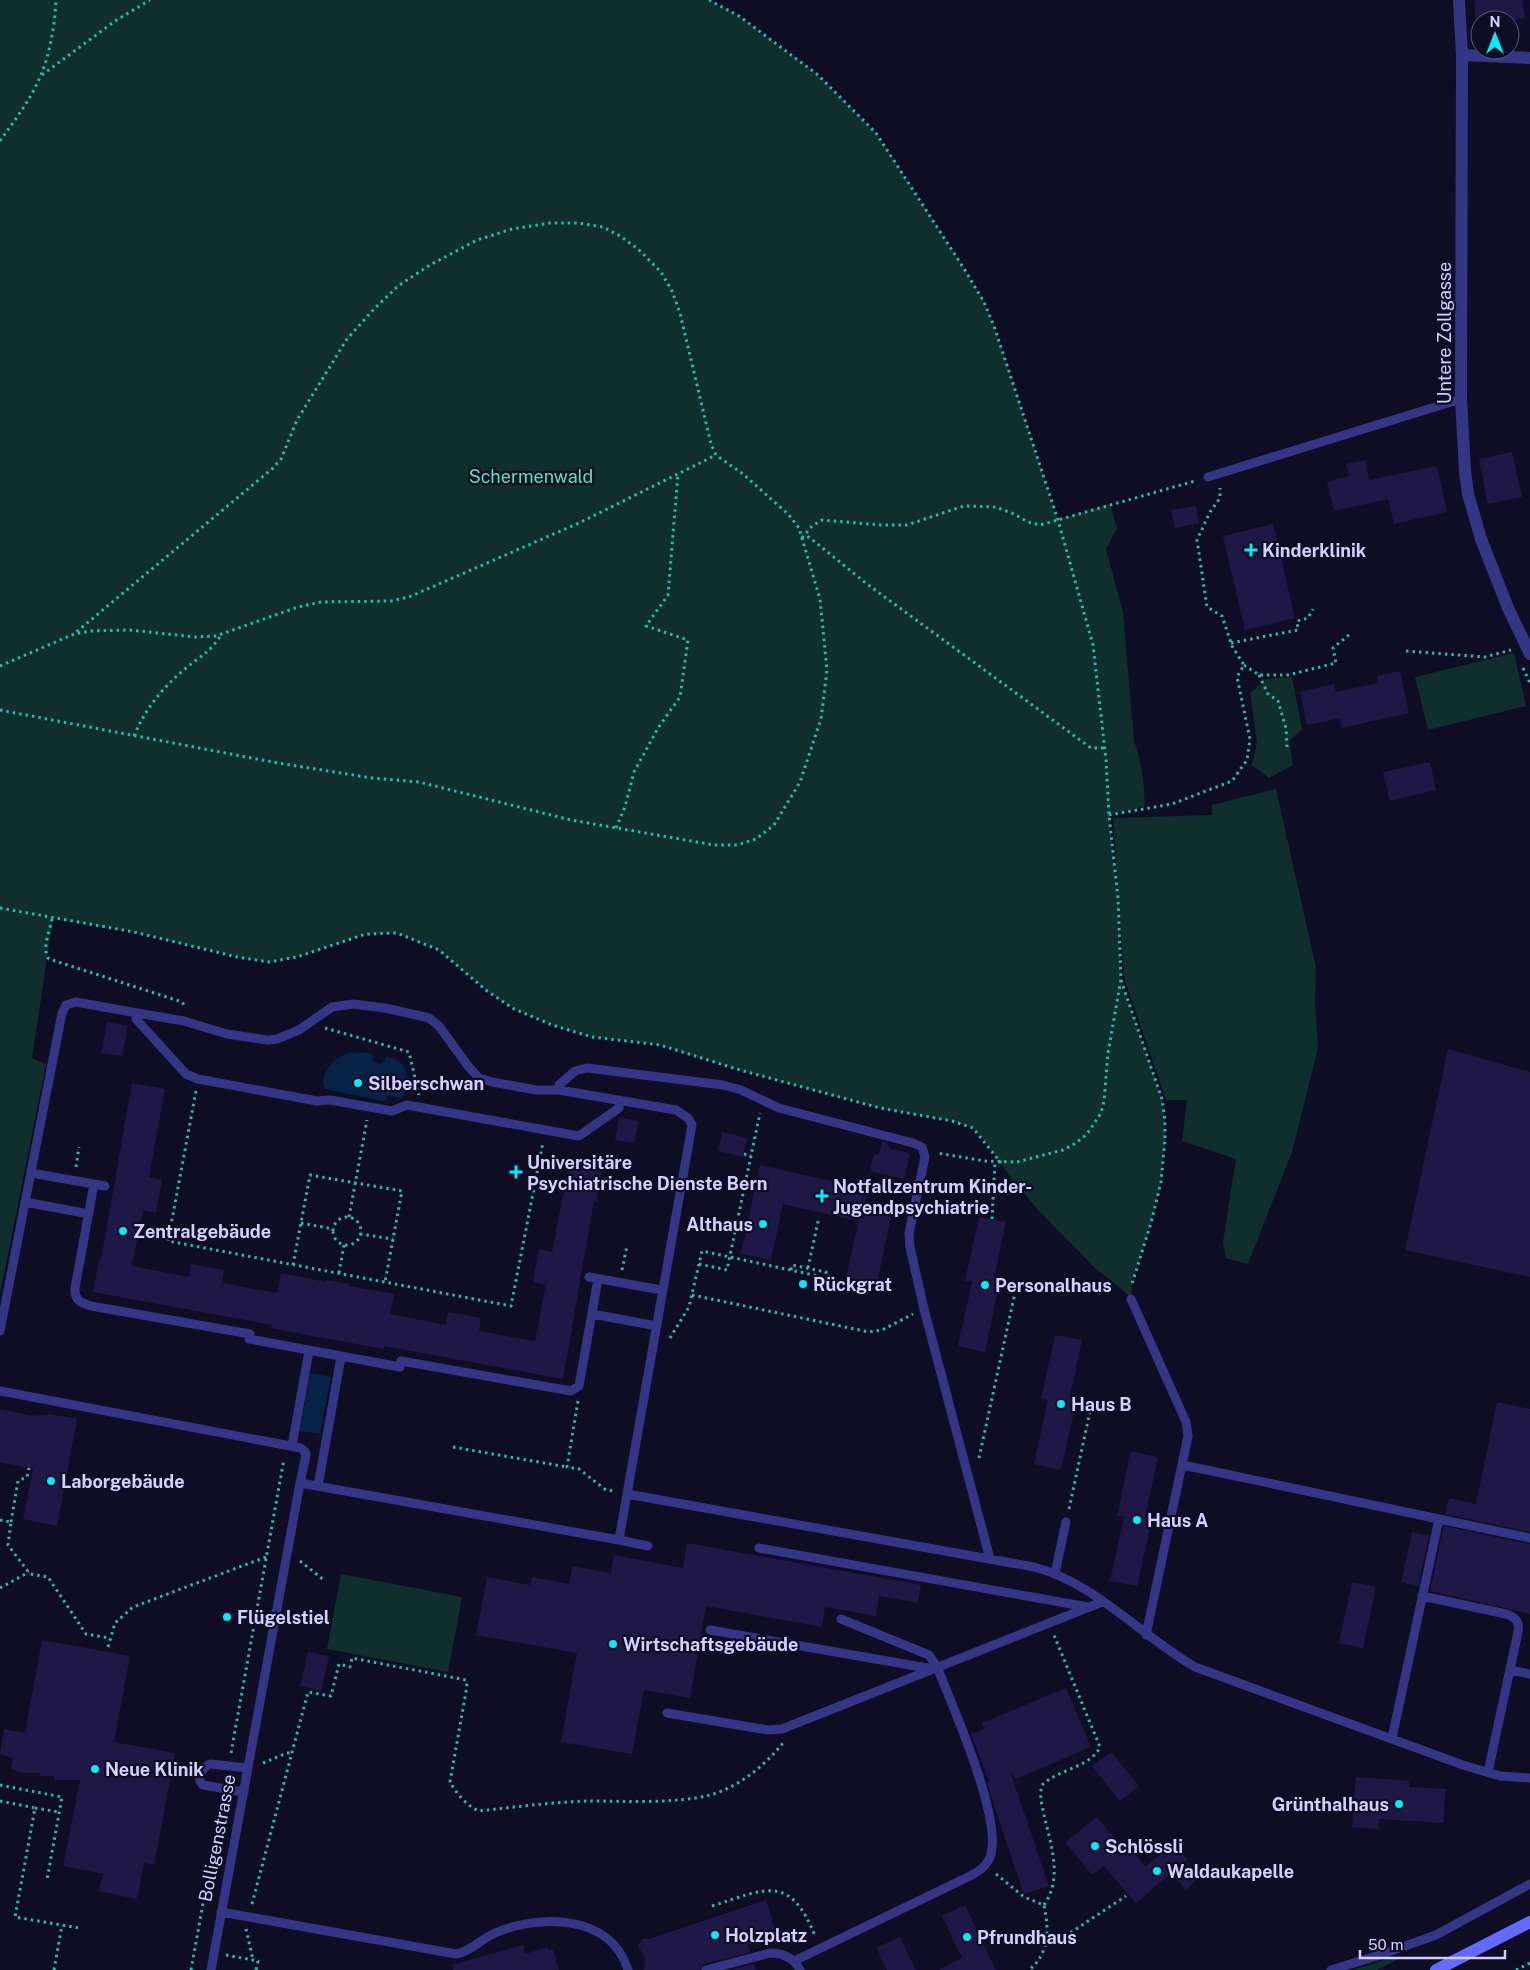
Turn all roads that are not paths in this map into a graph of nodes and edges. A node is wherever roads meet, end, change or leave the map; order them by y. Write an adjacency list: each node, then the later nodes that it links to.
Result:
1 (1459, 0): 2 (street, Untere Zollgasse)
2 (1462, 55): 3 (street); 4 (street, Untere Zollgasse)
3 (1530, 58)
4 (1460, 399): 5 (lane); 6 (street, Untere Zollgasse)
5 (1208, 477)
6 (1528, 650)
7 (137, 1013): 8 (lane); 9 (lane); 13 (lane)
8 (559, 1090): 9 (lane); 36 (lane)
9 (620, 1100): 20 (lane)
10 (37, 1174): 11 (lane)
11 (94, 1184): 12 (lane); 14 (lane)
12 (105, 1186)
13 (24, 1202): 14 (lane); 21 (lane)
14 (89, 1214): 22 (lane)
15 (588, 1277): 16 (lane)
16 (598, 1279): 17 (lane); 19 (lane)
17 (656, 1289)
18 (1131, 1299): 26 (lane)
19 (592, 1314): 20 (lane); 23 (lane)
20 (657, 1326): 29 (lane)
21 (0, 1331)
22 (309, 1351): 23 (lane); 25 (lane)
23 (341, 1357): 28 (lane)
24 (0, 1391): 25 (lane)
25 (289, 1446): 27 (lane, Bolligenstrasse)
26 (1183, 1465): 30 (lane); 43 (lane)
27 (300, 1483): 28 (lane); 49 (lane, Bolligenstrasse)
28 (318, 1486): 33 (lane)
29 (627, 1494): 33 (lane); 36 (lane)
30 (1439, 1519): 32 (lane); 38 (lane)
31 (1066, 1522): 37 (lane)
32 (1530, 1538)
33 (619, 1540): 34 (lane)
34 (648, 1546)
35 (759, 1548): 40 (lane)
36 (990, 1559): 37 (lane)
37 (1055, 1573): 39 (lane)
38 (1422, 1596): 45 (lane); 48 (lane)
39 (1102, 1602): 40 (lane); 43 (lane)
40 (1088, 1608): 44 (lane)
41 (841, 1619): 44 (lane)
42 (710, 1630): 44 (lane)
43 (1146, 1635): 48 (lane)
44 (935, 1668): 47 (lane); 56 (lane)
45 (1510, 1670): 46 (lane); 50 (lane)
46 (1530, 1674)
47 (666, 1713)
48 (1392, 1738): 50 (lane)
49 (248, 1768): 52 (lane, Bolligenstrasse); 52 (lane)
50 (1488, 1772): 51 (lane)
51 (1530, 1778)
52 (244, 1792): 54 (lane, Bolligenstrasse)
53 (1530, 1884): 61 (lane)
54 (221, 1912): 57 (lane, Bolligenstrasse); 58 (lane)
55 (1530, 1922): 62 (main road)
56 (794, 1961): 59 (lane); 60 (lane)
57 (211, 1970)
58 (628, 1970)
59 (706, 1970)
60 (800, 1970)
61 (1331, 1970)
62 (1436, 1970)

